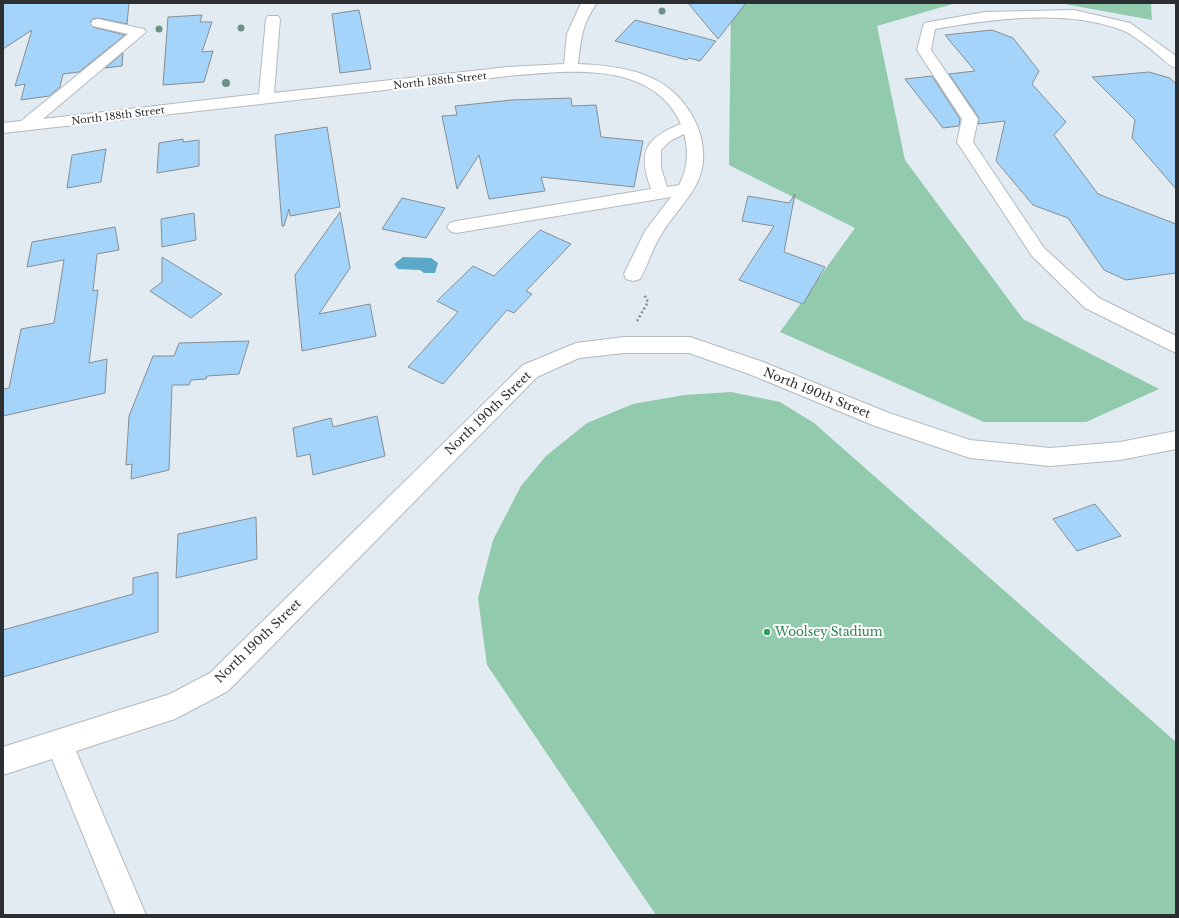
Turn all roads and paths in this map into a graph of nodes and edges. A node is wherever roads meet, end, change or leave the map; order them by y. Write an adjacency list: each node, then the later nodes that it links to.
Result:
1 (590, 3): 5 (street)
2 (272, 19): 6 (street)
3 (98, 23): 7 (street)
4 (1176, 64): 15 (street)
5 (570, 68): 6 (street, North 188th Street); 8 (street, North 188th Street)
6 (266, 97): 7 (street, North 188th Street)
7 (25, 126): 9 (street, North 188th Street)
8 (689, 126): 10 (street, North 188th Street); 11 (street)
9 (3, 128)
10 (685, 189): 11 (street); 13 (street, North 188th Street)
11 (661, 193): 12 (street)
12 (456, 226)
13 (633, 274): 14 (path)
14 (624, 345): 16 (street, North 190th Street); 17 (street, North 190th Street)
15 (1176, 345)
16 (1176, 440)
17 (59, 744): 18 (street, North 190th Street); 19 (street)
18 (3, 761)
19 (131, 915)

